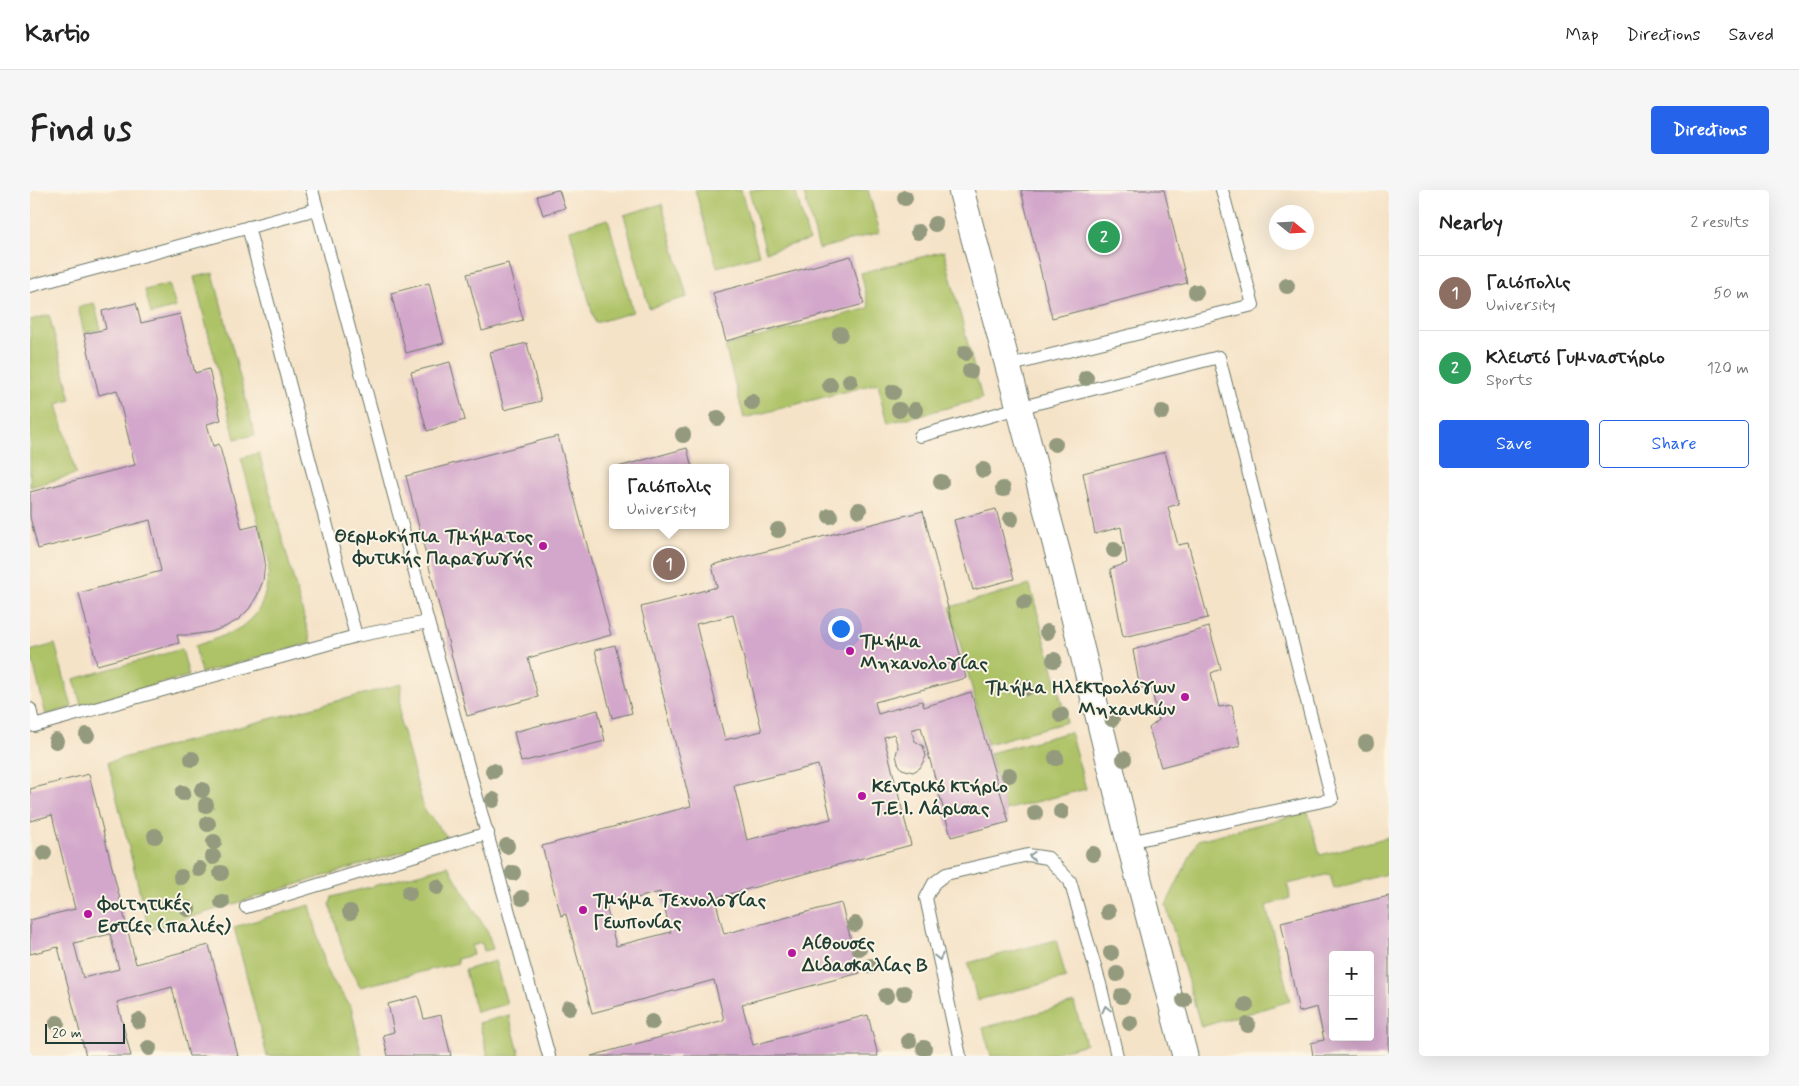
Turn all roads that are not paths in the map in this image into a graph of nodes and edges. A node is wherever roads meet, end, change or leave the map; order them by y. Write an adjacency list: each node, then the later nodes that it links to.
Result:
1 (312, 190): 4 (lane)
2 (961, 190): 7 (street)
3 (1222, 190): 7 (lane)
4 (317, 209): 5 (lane); 10 (lane)
5 (248, 227): 6 (lane); 11 (lane)
6 (30, 286)
7 (1007, 366): 8 (street)
8 (1018, 408): 9 (lane); 14 (street); 14 (lane)
9 (920, 436)
10 (428, 622): 11 (lane); 13 (lane)
11 (356, 636): 12 (lane)
12 (30, 709)
13 (488, 834): 15 (lane); 16 (lane)
14 (1129, 842): 19 (street)
15 (246, 906)
16 (549, 1056)
17 (960, 1056): 18 (lane, one-way to 17)
18 (1117, 1056)
19 (1185, 1056)

